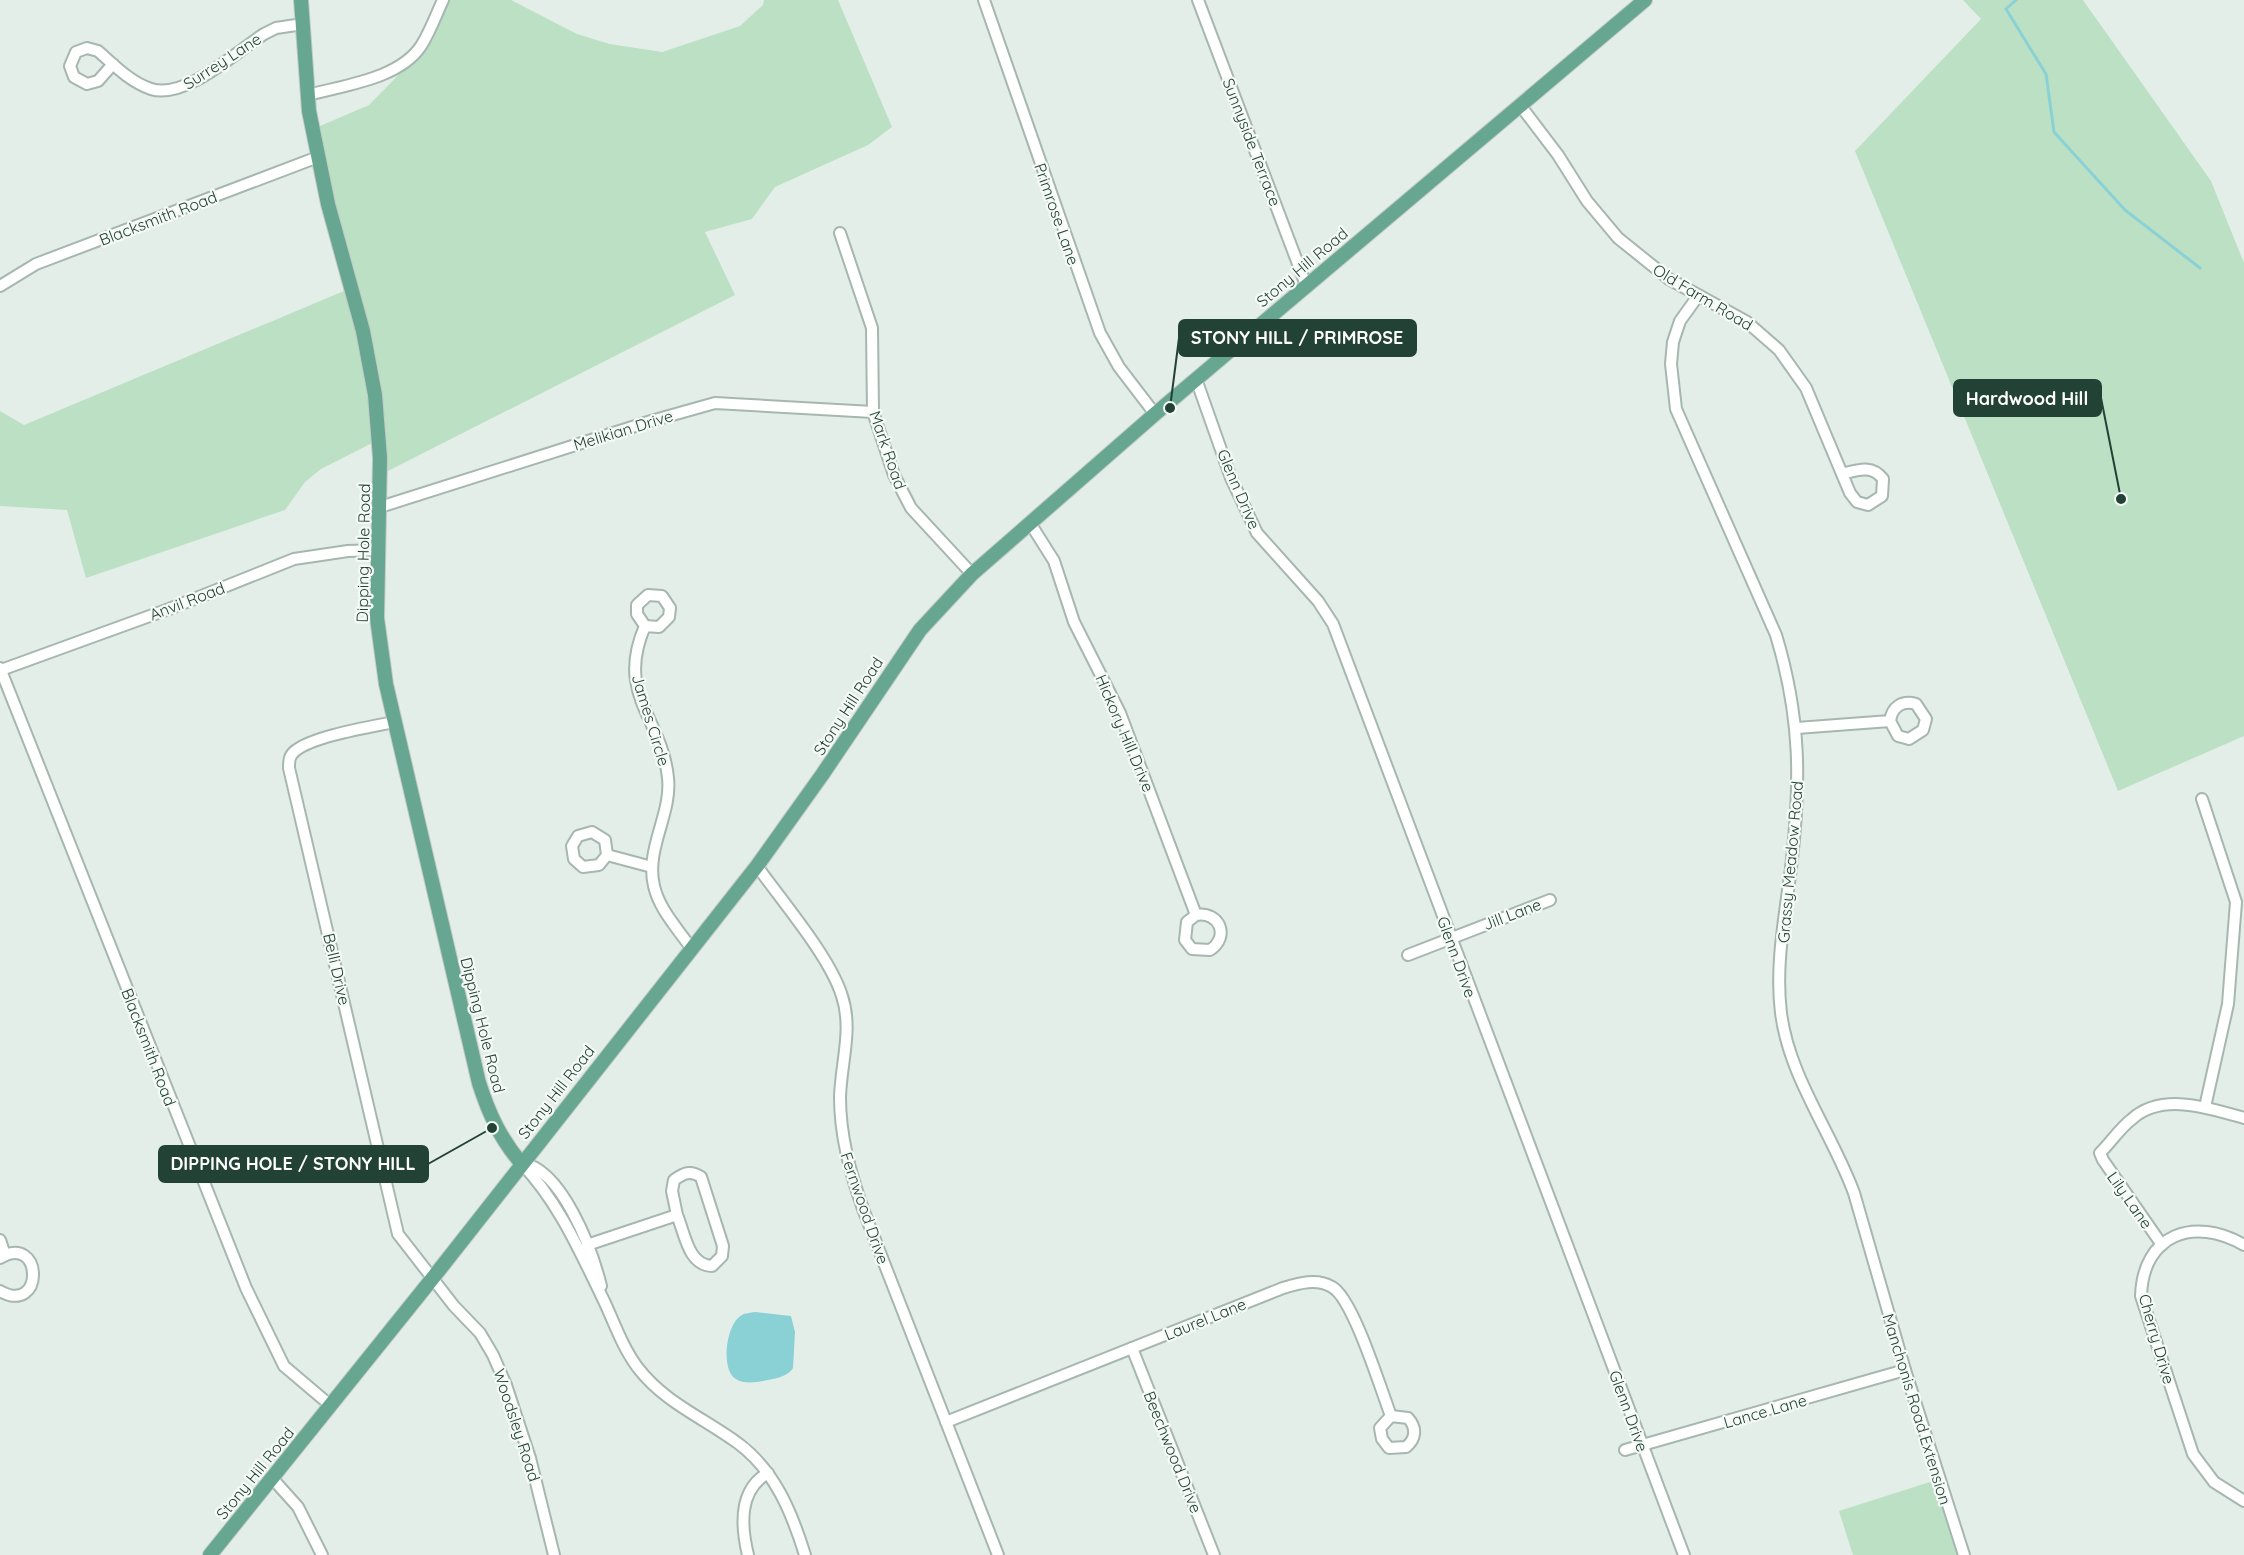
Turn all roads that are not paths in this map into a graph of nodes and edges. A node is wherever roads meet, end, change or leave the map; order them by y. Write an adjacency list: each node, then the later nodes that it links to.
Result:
1 (301, 0): 6 (main road, Dipping Hole Road)
2 (443, 0): 8 (street)
3 (984, 0): 17 (street, Primrose Lane)
4 (1198, 0): 12 (street, Sunnyside Terrace)
5 (1645, 0): 9 (main road, Stony Hill Road)
6 (303, 24): 7 (street, Surrey Lane); 8 (main road, Dipping Hole Road)
7 (113, 64)
8 (309, 95): 10 (main road, Dipping Hole Road)
9 (1520, 105): 12 (main road, Stony Hill Road); 14 (street, Old Farm Road)
10 (318, 157): 13 (street, Blacksmith Road); 19 (main road, Dipping Hole Road)
11 (840, 233): 16 (street, Mark Road)
12 (1306, 285): 15 (main road, Stony Hill Road)
13 (0, 286)
14 (1698, 296): 18 (street, Old Farm Road); 27 (street, Grassy Meadow Road)
15 (1196, 379): 17 (main road, Stony Hill Road); 34 (street, Glenn Drive)
16 (873, 412): 19 (street, Melikian Drive); 22 (street, Mark Road)
17 (1155, 414): 20 (main road, Stony Hill Road)
18 (1842, 474)
19 (380, 507): 21 (main road, Dipping Hole Road)
20 (1030, 523): 22 (main road, Stony Hill Road); 33 (street, Hickory Hill Drive)
21 (377, 550): 24 (street, Anvil Road); 26 (main road, Dipping Hole Road)
22 (972, 574): 30 (main road, Stony Hill Road)
23 (645, 626): 31 (street, James Circle)
24 (0, 669): 52 (street, Blacksmith Road)
25 (1890, 721): 27 (street)
26 (394, 722): 39 (main road, Dipping Hole Road); 47 (street, Belli Drive)
27 (1797, 728): 46 (street, Grassy Meadow Road)
28 (2202, 799): 37 (street)
29 (607, 855): 31 (street)
30 (757, 866): 35 (main road, Stony Hill Road); 54 (street, Fernwood Drive)
31 (652, 867): 35 (street, James Circle)
32 (1550, 900): 34 (street, Jill Lane)
33 (1196, 915)
34 (1450, 938): 36 (street, Jill Lane); 55 (street, Glenn Drive)
35 (692, 948): 39 (main road, Stony Hill Road)
36 (1408, 955)
37 (2205, 1107): 38 (street); 43 (street, Lily Lane)
38 (2244, 1118)
39 (521, 1163): 42 (street); 47 (main road, Stony Hill Road); 49 (street)
40 (677, 1215): 40 (street); 42 (street)
41 (0, 1240): 45 (street)
42 (587, 1245): 49 (street)
43 (2162, 1245): 44 (street); 59 (street, Cherry Drive)
44 (2244, 1245)
45 (3, 1256): 48 (street)
46 (1875, 1261): 51 (street, Manchonis Road Extension)
47 (432, 1279): 52 (main road, Stony Hill Road); 62 (street, Woodsley Road)
48 (0, 1291)
49 (605, 1304): 57 (street)
50 (1132, 1348): 53 (street, Laurel Lane); 54 (street, Laurel Lane); 66 (street, Beechwood Drive)
51 (1905, 1370): 55 (street, Lance Lane); 68 (street, Manchonis Road Extension)
52 (330, 1405): 58 (main road, Stony Hill Road)
53 (1391, 1416)
54 (946, 1422): 65 (street, Fernwood Drive)
55 (1641, 1446): 56 (street, Lance Lane); 67 (street, Glenn Drive)
56 (1625, 1450)
57 (768, 1473): 63 (street); 64 (street)
58 (272, 1478): 60 (main road, Stony Hill Road); 61 (street)
59 (2244, 1501)
60 (210, 1555)
61 (322, 1555)
62 (554, 1555)
63 (748, 1555)
64 (805, 1555)
65 (998, 1555)
66 (1214, 1555)
67 (1684, 1555)
68 (1964, 1555)

